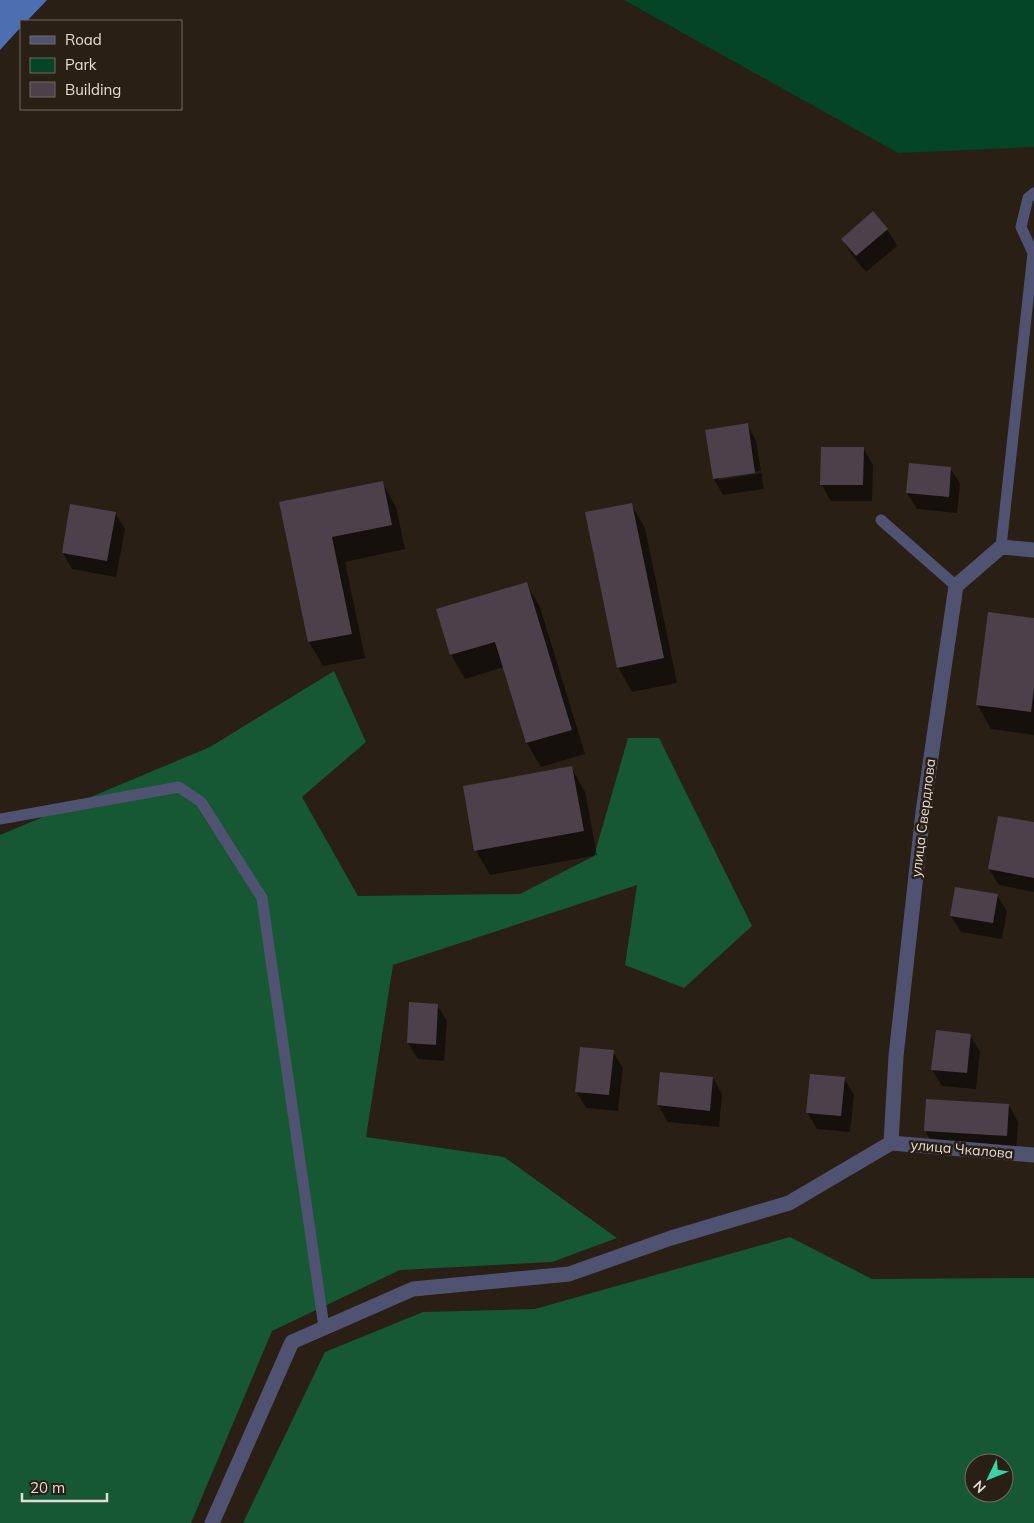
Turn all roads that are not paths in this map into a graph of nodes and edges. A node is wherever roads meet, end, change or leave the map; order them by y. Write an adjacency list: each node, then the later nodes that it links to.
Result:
1 (1034, 193): 3 (lane)
2 (881, 520): 5 (lane)
3 (1001, 547): 4 (street); 5 (street)
4 (1034, 550)
5 (956, 586): 7 (street, улица Свердлова)
6 (0, 819): 9 (lane)
7 (891, 1143): 8 (street, улица Чкалова); 9 (street)
8 (1034, 1155)
9 (324, 1327): 10 (street)
10 (212, 1523)

